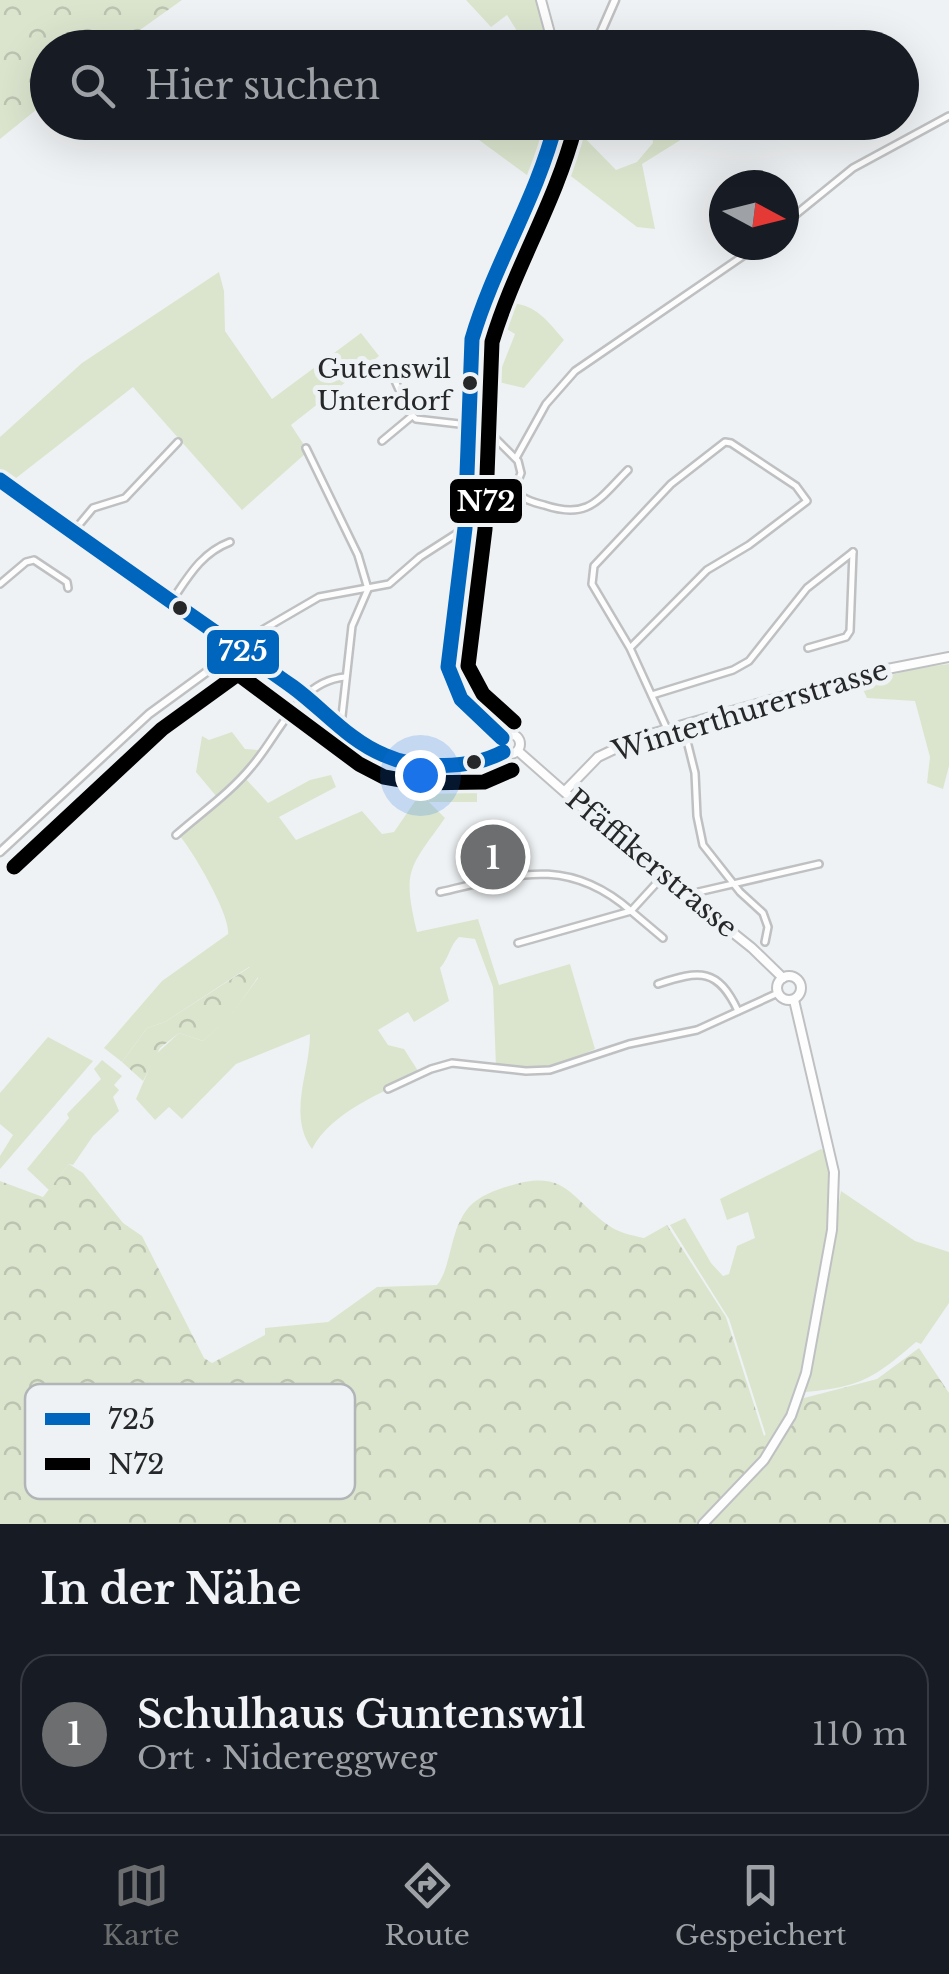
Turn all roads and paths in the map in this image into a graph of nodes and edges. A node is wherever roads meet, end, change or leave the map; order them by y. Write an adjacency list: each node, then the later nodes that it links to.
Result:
1 (541, 0): 3 (main road)
2 (615, 0): 4 (street)
3 (549, 30)
4 (602, 30)
5 (949, 116): 6 (street)
6 (919, 132)
7 (550, 140): 13 (main road)
8 (905, 140): 9 (street)
9 (799, 212)
10 (739, 260): 17 (street)
11 (392, 374): 12 (street)
12 (412, 416): 13 (street); 14 (street)
13 (468, 427): 17 (street); 21 (main road)
14 (382, 441)
15 (178, 442): 22 (street)
16 (306, 448): 26 (street)
17 (516, 458): 20 (street)
18 (628, 470): 20 (street)
19 (3, 486): 22 (main road)
20 (514, 491): 21 (street)
21 (465, 528): 26 (street); 38 (main road)
22 (73, 532): 27 (main road)
23 (230, 542): 27 (street)
24 (0, 584): 25 (street)
25 (68, 588)
26 (368, 589): 30 (street); 32 (street)
27 (171, 602): 30 (main road)
28 (630, 648): 28 (street); 34 (street)
29 (808, 648): 34 (street)
30 (238, 649): 33 (main road); 45 (street)
31 (949, 657): 36 (main road, Winterthurerstrasse)
32 (346, 677): 33 (street); 35 (street)
33 (308, 695): 35 (main road); 44 (street)
34 (652, 695): 37 (street)
35 (341, 724): 41 (main road)
36 (683, 725): 37 (main road, Winterthurerstrasse); 48 (street)
37 (667, 729): 42 (main road, Winterthurerstrasse)
38 (502, 738): 39 (main road); 40 (main road)
39 (518, 750): 40 (main road); 42 (main road, Pfäffikerstrasse)
40 (503, 752): 41 (main road)
41 (401, 761): 43 (street)
42 (566, 790): 47 (main road, Pfäffikerstrasse)
43 (419, 796)
44 (176, 835)
45 (0, 852)
46 (818, 864): 48 (street)
47 (663, 876): 50 (main road, Pfäffikerstrasse); 51 (street)
48 (736, 884): 50 (street); 53 (street)
49 (440, 892): 51 (street)
50 (688, 898): 55 (main road, Pfäffikerstrasse)
51 (632, 911): 52 (street); 54 (street)
52 (663, 938)
53 (766, 942)
54 (518, 943)
55 (783, 978): 57 (main road); 58 (main road, Pfäffikerstrasse)
56 (658, 984): 59 (street)
57 (778, 994): 58 (main road); 59 (street)
58 (794, 1000): 61 (main road, Pfäffikerstrasse)
59 (738, 1012): 60 (street)
60 (388, 1090)
61 (703, 1524)

